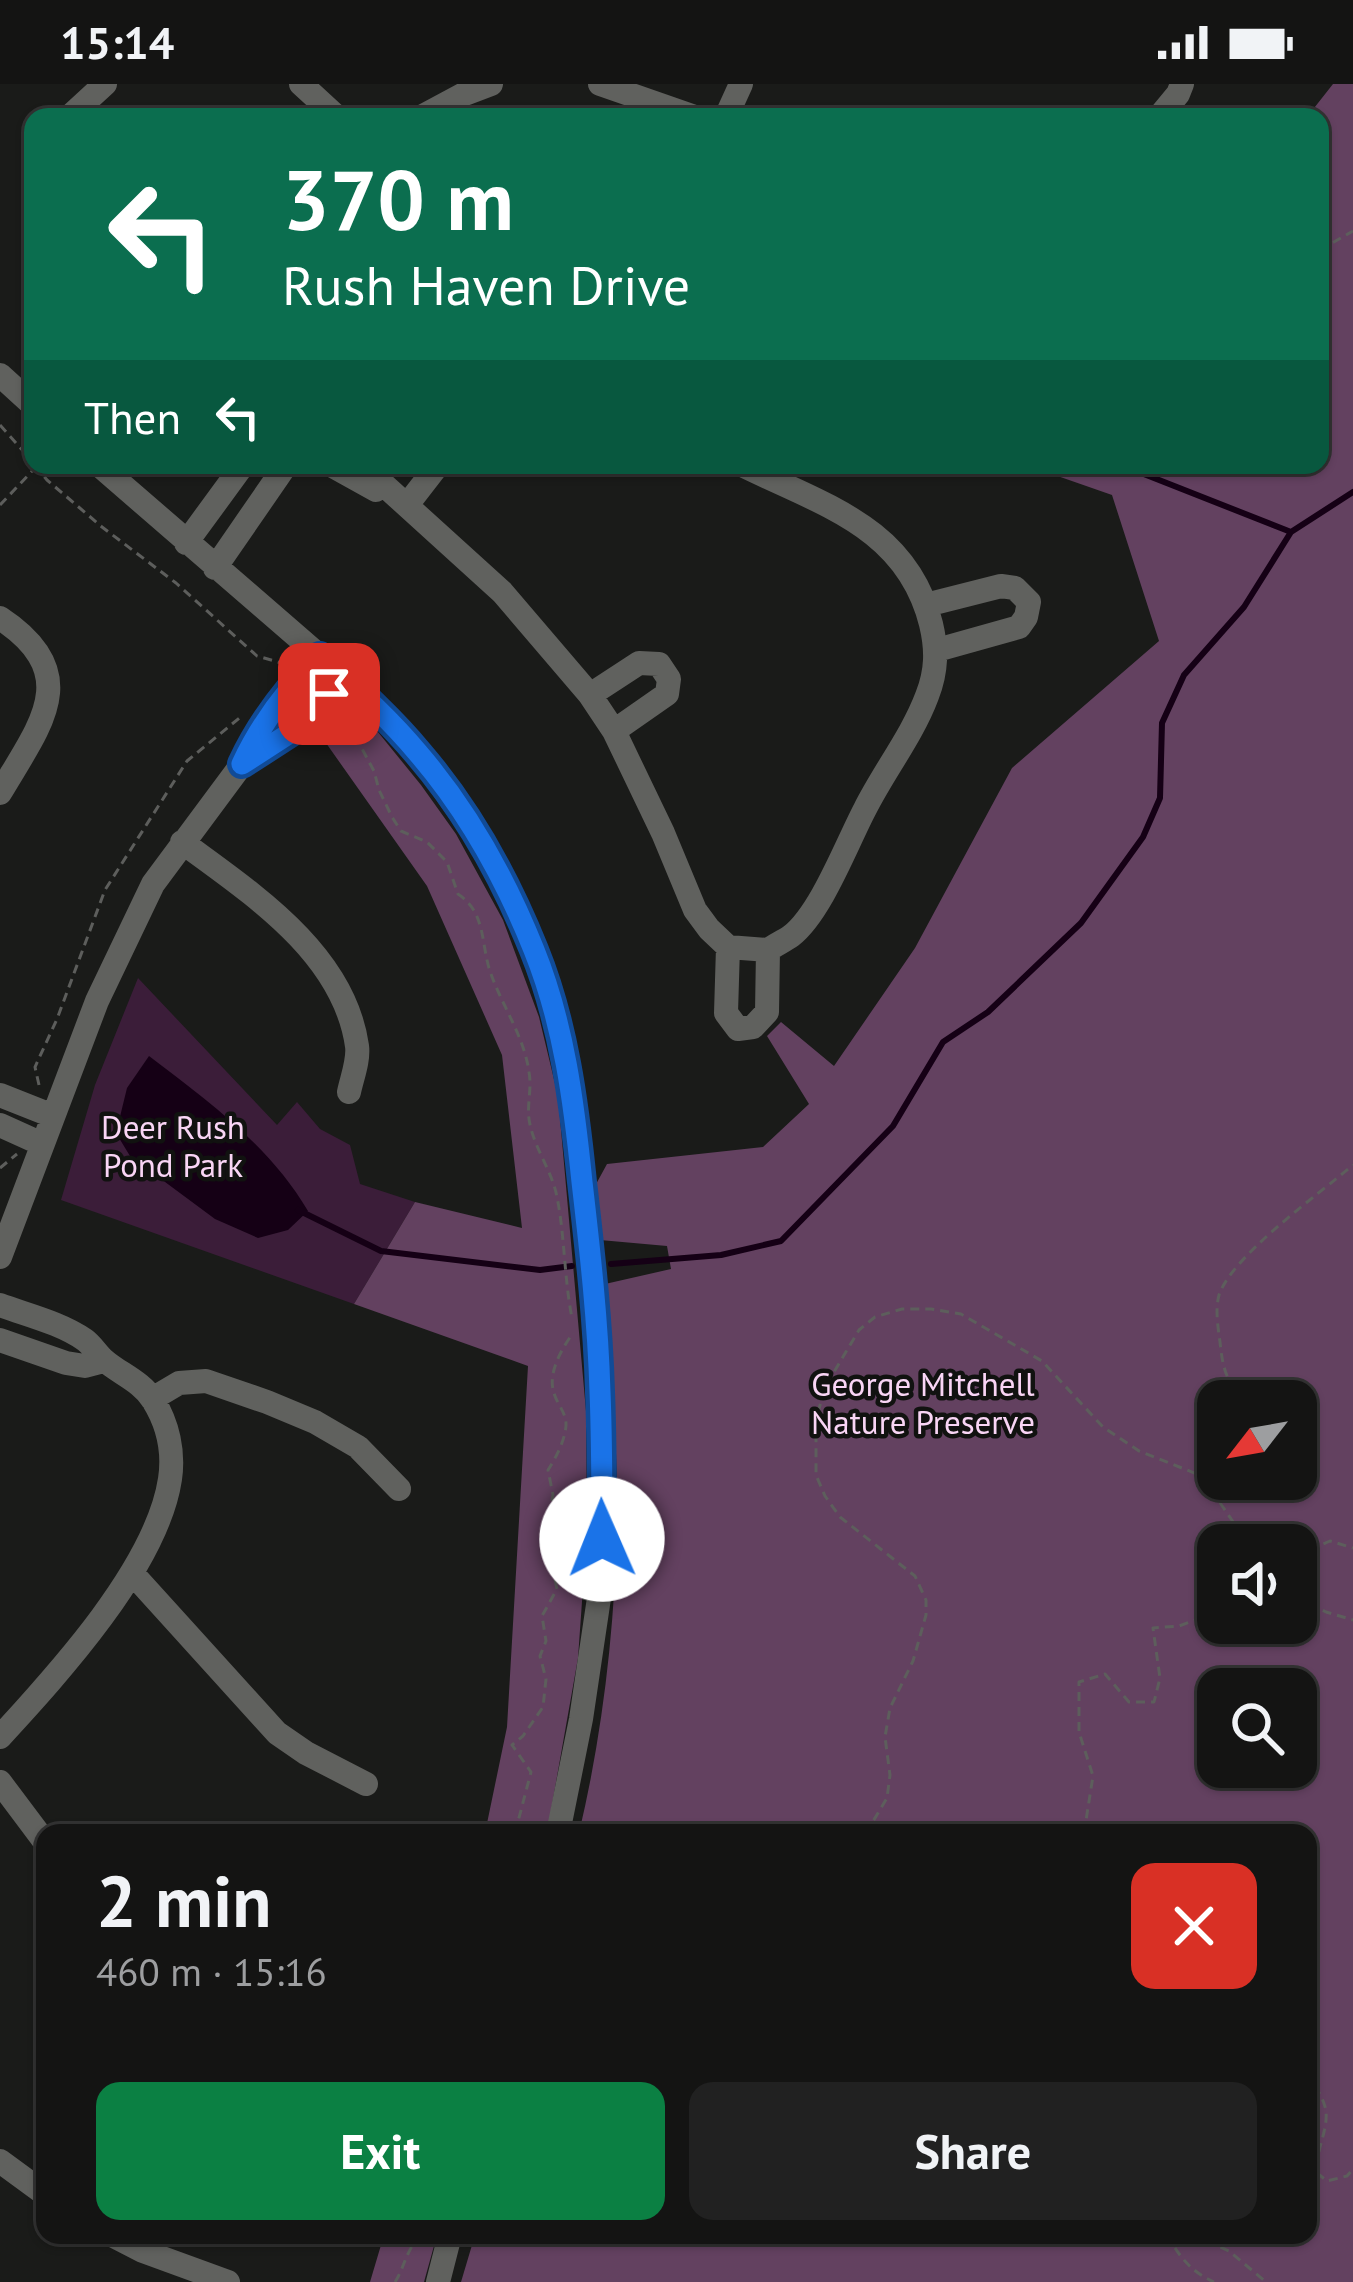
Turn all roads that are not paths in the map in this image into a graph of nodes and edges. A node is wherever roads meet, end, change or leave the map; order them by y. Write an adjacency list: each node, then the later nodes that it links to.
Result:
1 (105, 84): 5 (street)
2 (301, 84): 6 (street)
3 (491, 84): 7 (street)
4 (599, 84): 8 (street)
5 (79, 108)
6 (327, 108)
7 (438, 108)
8 (669, 108)
9 (0, 375): 10 (street)
10 (24, 397)
11 (109, 474): 19 (street)
12 (237, 474): 19 (street)
13 (280, 474): 20 (street)
14 (348, 474): 18 (street)
15 (372, 474): 18 (street)
16 (431, 474): 18 (street)
17 (760, 474): 21 (street)
18 (407, 505): 26 (street)
19 (187, 543): 20 (street)
20 (215, 568): 24 (street)
21 (926, 605): 23 (street); 23 (street)
22 (0, 618): 29 (street)
23 (938, 650): 32 (street)
24 (312, 664): 25 (street); 28 (street)
25 (337, 686): 28 (street); 48 (street)
26 (590, 695): 27 (street); 27 (street)
27 (614, 731): 31 (street)
28 (242, 764): 30 (street)
29 (0, 793)
30 (182, 842): 33 (street); 35 (street)
31 (728, 947): 32 (street); 32 (street)
32 (768, 950)
33 (349, 1092)
34 (0, 1095): 35 (street)
35 (53, 1116): 37 (street)
36 (0, 1125): 37 (street)
37 (42, 1144): 38 (street)
38 (0, 1257)
39 (0, 1305): 41 (street)
40 (0, 1340): 41 (street)
41 (104, 1361): 42 (street)
42 (152, 1399): 43 (street); 44 (street)
43 (399, 1489)
44 (132, 1573): 45 (street); 47 (street)
45 (0, 1737)
46 (0, 1782): 49 (street)
47 (367, 1784)
48 (560, 1824)
49 (36, 1830)
50 (0, 2161): 51 (street)
51 (36, 2187)
52 (129, 2244): 54 (street)
53 (448, 2244): 55 (street)
54 (228, 2282)
55 (438, 2282)

